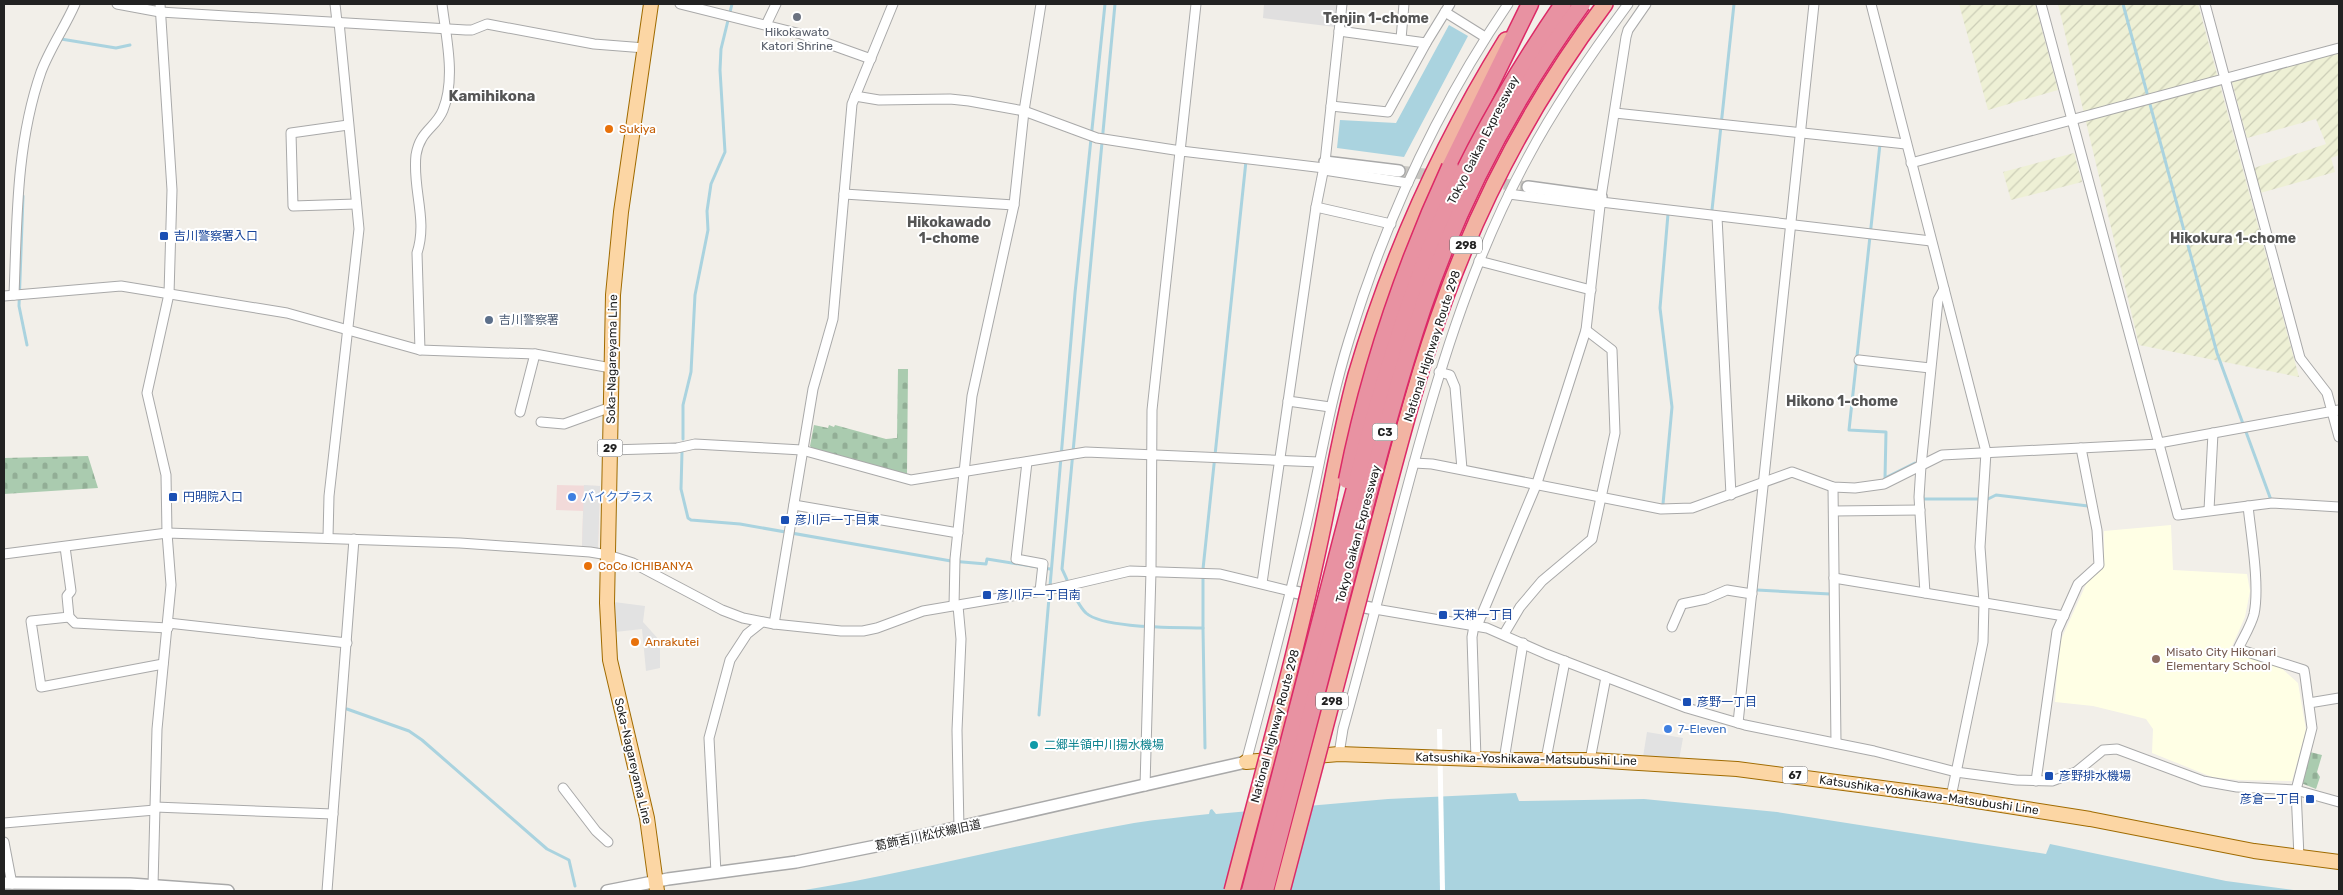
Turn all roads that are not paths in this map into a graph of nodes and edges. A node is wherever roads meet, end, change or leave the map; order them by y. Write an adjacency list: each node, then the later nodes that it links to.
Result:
1 (75, 4): 65 (street)
2 (117, 4): 24 (street)
3 (335, 4): 26 (street)
4 (442, 4): 28 (street)
5 (651, 4): 33 (main road, Soka-Nagareyama Line / 29)
6 (680, 4): 27 (street)
7 (776, 4): 27 (street)
8 (893, 4): 35 (street)
9 (1042, 4): 39 (street)
10 (1196, 4): 45 (street)
11 (1342, 4): 29 (street)
12 (1404, 4): 31 (street)
13 (1508, 4): 30 (street)
14 (1530, 4): 126 (highway, bridge); 170 (highway, National Highway Route 298, bridge)
15 (1563, 4): 126 (highway, Tokyo Gaikan Expressway / C3, bridge)
16 (1582, 4): 172 (highway, Tokyo Gaikan Expressway / C3, bridge)
17 (1605, 4): 173 (highway, National Highway Route 298 / 298, bridge)
18 (1628, 4): 52 (street)
19 (1646, 4): 40 (street)
20 (1814, 4): 43 (street)
21 (1871, 4): 44 (street)
22 (2041, 4): 41 (street)
23 (2205, 4): 36 (street)
24 (160, 8): 26 (street); 64 (street)
25 (1448, 8): 30 (street); 32 (street)
26 (338, 22): 28 (street); 42 (street)
27 (766, 25): 35 (street)
28 (445, 28): 33 (street); 69 (street)
29 (1339, 32): 31 (street); 38 (street)
30 (1485, 37): 49 (street)
31 (1401, 39): 32 (street)
32 (1426, 43): 38 (street)
33 (645, 48): 72 (main road, Soka-Nagareyama Line / 29)
34 (2339, 48): 36 (street)
35 (871, 59): 37 (street)
36 (2225, 78): 41 (street); 78 (street)
37 (855, 96): 39 (street); 51 (street)
38 (1331, 106): 47 (street)
39 (1024, 111): 45 (street); 55 (street)
40 (1615, 113): 43 (street); 53 (street)
41 (2072, 119): 46 (street); 83 (street)
42 (348, 125): 54 (street); 54 (street)
43 (1800, 133): 44 (street); 59 (street)
44 (1906, 144): 46 (street)
45 (1181, 151): 47 (street); 88 (street)
46 (1911, 163): 60 (street)
47 (1324, 166): 48 (street); 49 (street); 56 (street)
48 (1399, 171)
49 (1408, 183): 58 (street)
50 (1528, 187): 53 (street)
51 (844, 194): 55 (street); 86 (street)
52 (1510, 194): 53 (street); 61 (street)
53 (1601, 202): 57 (street); 63 (street)
54 (356, 204): 67 (street)
55 (1014, 205): 95 (street)
56 (1316, 207): 58 (street); 75 (street)
57 (1716, 217): 59 (street); 99 (street)
58 (1391, 224): 77 (street)
59 (1790, 225): 60 (street); 97 (street)
60 (1930, 241): 62 (street)
61 (1479, 261): 63 (street); 74 (street)
62 (1944, 289): 73 (street); 87 (street)
63 (1591, 290): 68 (street)
64 (168, 294): 65 (street); 67 (street); 107 (street)
65 (14, 295): 66 (street)
66 (4, 296)
67 (348, 330): 69 (street); 109 (street)
68 (1586, 330): 96 (street); 100 (street)
69 (420, 350): 70 (street)
70 (535, 354): 72 (street); 79 (street)
71 (1859, 360): 73 (street)
72 (611, 368): 76 (main road, Soka-Nagareyama Line / 29)
73 (1930, 368): 93 (street)
74 (1439, 372): 92 (street); 94 (street)
75 (1288, 401): 77 (street); 89 (street)
76 (610, 407): 80 (street); 85 (main road, Soka-Nagareyama Line / 29)
77 (1330, 407): 91 (street)
78 (2336, 410): 81 (street); 82 (street)
79 (520, 412)
80 (541, 422)
81 (2213, 433): 83 (street); 105 (street)
82 (2339, 437)
83 (2159, 444): 84 (street); 105 (street)
84 (2081, 448): 87 (street); 124 (street)
85 (610, 450): 86 (street); 113 (main road, Soka-Nagareyama Line / 29)
86 (802, 450): 95 (street); 101 (street)
87 (1986, 452): 93 (street); 121 (street)
88 (1152, 454): 89 (street); 90 (street); 114 (street)
89 (1279, 460): 91 (street); 116 (street)
90 (1026, 462): 95 (street); 117 (street)
91 (1319, 462): 118 (street)
92 (1414, 463): 94 (street); 123 (street)
93 (1920, 466): 98 (street); 104 (street)
94 (1462, 469): 96 (street)
95 (966, 471): 108 (street)
96 (1538, 483): 100 (street); 130 (street)
97 (1764, 483): 98 (street); 99 (street); 120 (street)
98 (1833, 487): 106 (street)
99 (1731, 495): 100 (street)
100 (1602, 496): 132 (street)
101 (794, 505): 108 (street); 128 (street)
102 (2248, 506): 103 (street); 105 (street); 139 (street)
103 (2339, 507)
104 (1920, 510): 106 (street); 119 (street)
105 (2209, 510)
106 (1834, 511): 115 (street)
107 (167, 533): 109 (street); 111 (street); 129 (street)
108 (958, 533): 122 (street)
109 (328, 537): 110 (street)
110 (354, 539): 113 (street); 133 (street)
111 (65, 547): 112 (street); 125 (street)
112 (4, 554)
113 (608, 555): 127 (street); 166 (main road, Soka-Nagareyama Line / 29)
114 (1151, 571): 116 (street); 117 (street); 150 (street)
115 (1834, 578): 119 (street); 141 (street)
116 (1262, 583): 118 (street)
117 (1040, 591): 122 (street)
118 (1290, 591): 123 (street); 147 (street)
119 (1925, 593): 121 (street)
120 (1752, 594): 131 (street); 140 (street)
121 (1984, 602): 124 (street); 148 (street)
122 (956, 606): 128 (street); 158 (street)
123 (1375, 609): 130 (street); 142 (street)
124 (2064, 616): 149 (street)
125 (69, 617): 129 (street); 136 (street)
126 (1322, 617): 171 (highway, Tokyo Gaikan Expressway / C3, bridge)
127 (762, 622): 128 (street); 163 (street)
128 (774, 624)
129 (168, 626): 133 (street); 136 (street)
130 (1476, 626): 132 (street); 143 (street)
131 (1672, 627)
132 (1504, 634): 134 (street)
133 (348, 643): 156 (street)
134 (1523, 643): 135 (street); 145 (street)
135 (1565, 661): 137 (street); 144 (street)
136 (163, 664): 155 (street)
137 (1606, 677): 140 (street); 146 (street)
138 (2339, 698): 139 (street)
139 (2309, 704): 152 (street)
140 (1738, 723): 141 (street)
141 (1836, 743): 148 (street)
142 (1339, 754): 143 (main road, Katsushika-Yoshikawa-Matsubushi Line / 67); 147 (main road, Katsushika-Yoshikawa-Matsubushi Line / 67)
143 (1476, 759): 145 (main road, Katsushika-Yoshikawa-Matsubushi Line / 67)
144 (1546, 759): 145 (main road, Katsushika-Yoshikawa-Matsubushi Line / 67); 146 (main road, Katsushika-Yoshikawa-Matsubushi Line / 67)
145 (1504, 760)
146 (1590, 760): 153 (main road, Katsushika-Yoshikawa-Matsubushi Line / 67)
147 (1246, 762): 150 (street, 葛飾吉川松伏線旧道)
148 (1956, 772): 149 (street); 153 (street)
149 (2036, 781): 152 (street)
150 (1145, 786): 158 (street, 葛飾吉川松伏線旧道)
151 (563, 788): 160 (street)
152 (2296, 790): 154 (street); 161 (street)
153 (1951, 797): 161 (main road, Katsushika-Yoshikawa-Matsubushi Line / 67)
154 (2339, 802)
155 (155, 808): 156 (street); 157 (street); 165 (street)
156 (333, 814): 168 (street)
157 (4, 823)
158 (959, 829): 163 (street, 葛飾吉川松伏線旧道)
159 (4, 842): 164 (street)
160 (608, 842)
161 (2299, 857): 162 (main road, Katsushika-Yoshikawa-Matsubushi Line / 67)
162 (2339, 862)
163 (716, 873): 166 (street, 葛飾吉川松伏線旧道)
164 (8, 884): 165 (street)
165 (153, 886): 167 (street)
166 (657, 888): 169 (street, 葛飾吉川松伏線旧道)
167 (228, 891)
168 (327, 891)
169 (607, 891)
170 (1232, 891)
171 (1250, 891)
172 (1264, 891)
173 (1282, 891)

